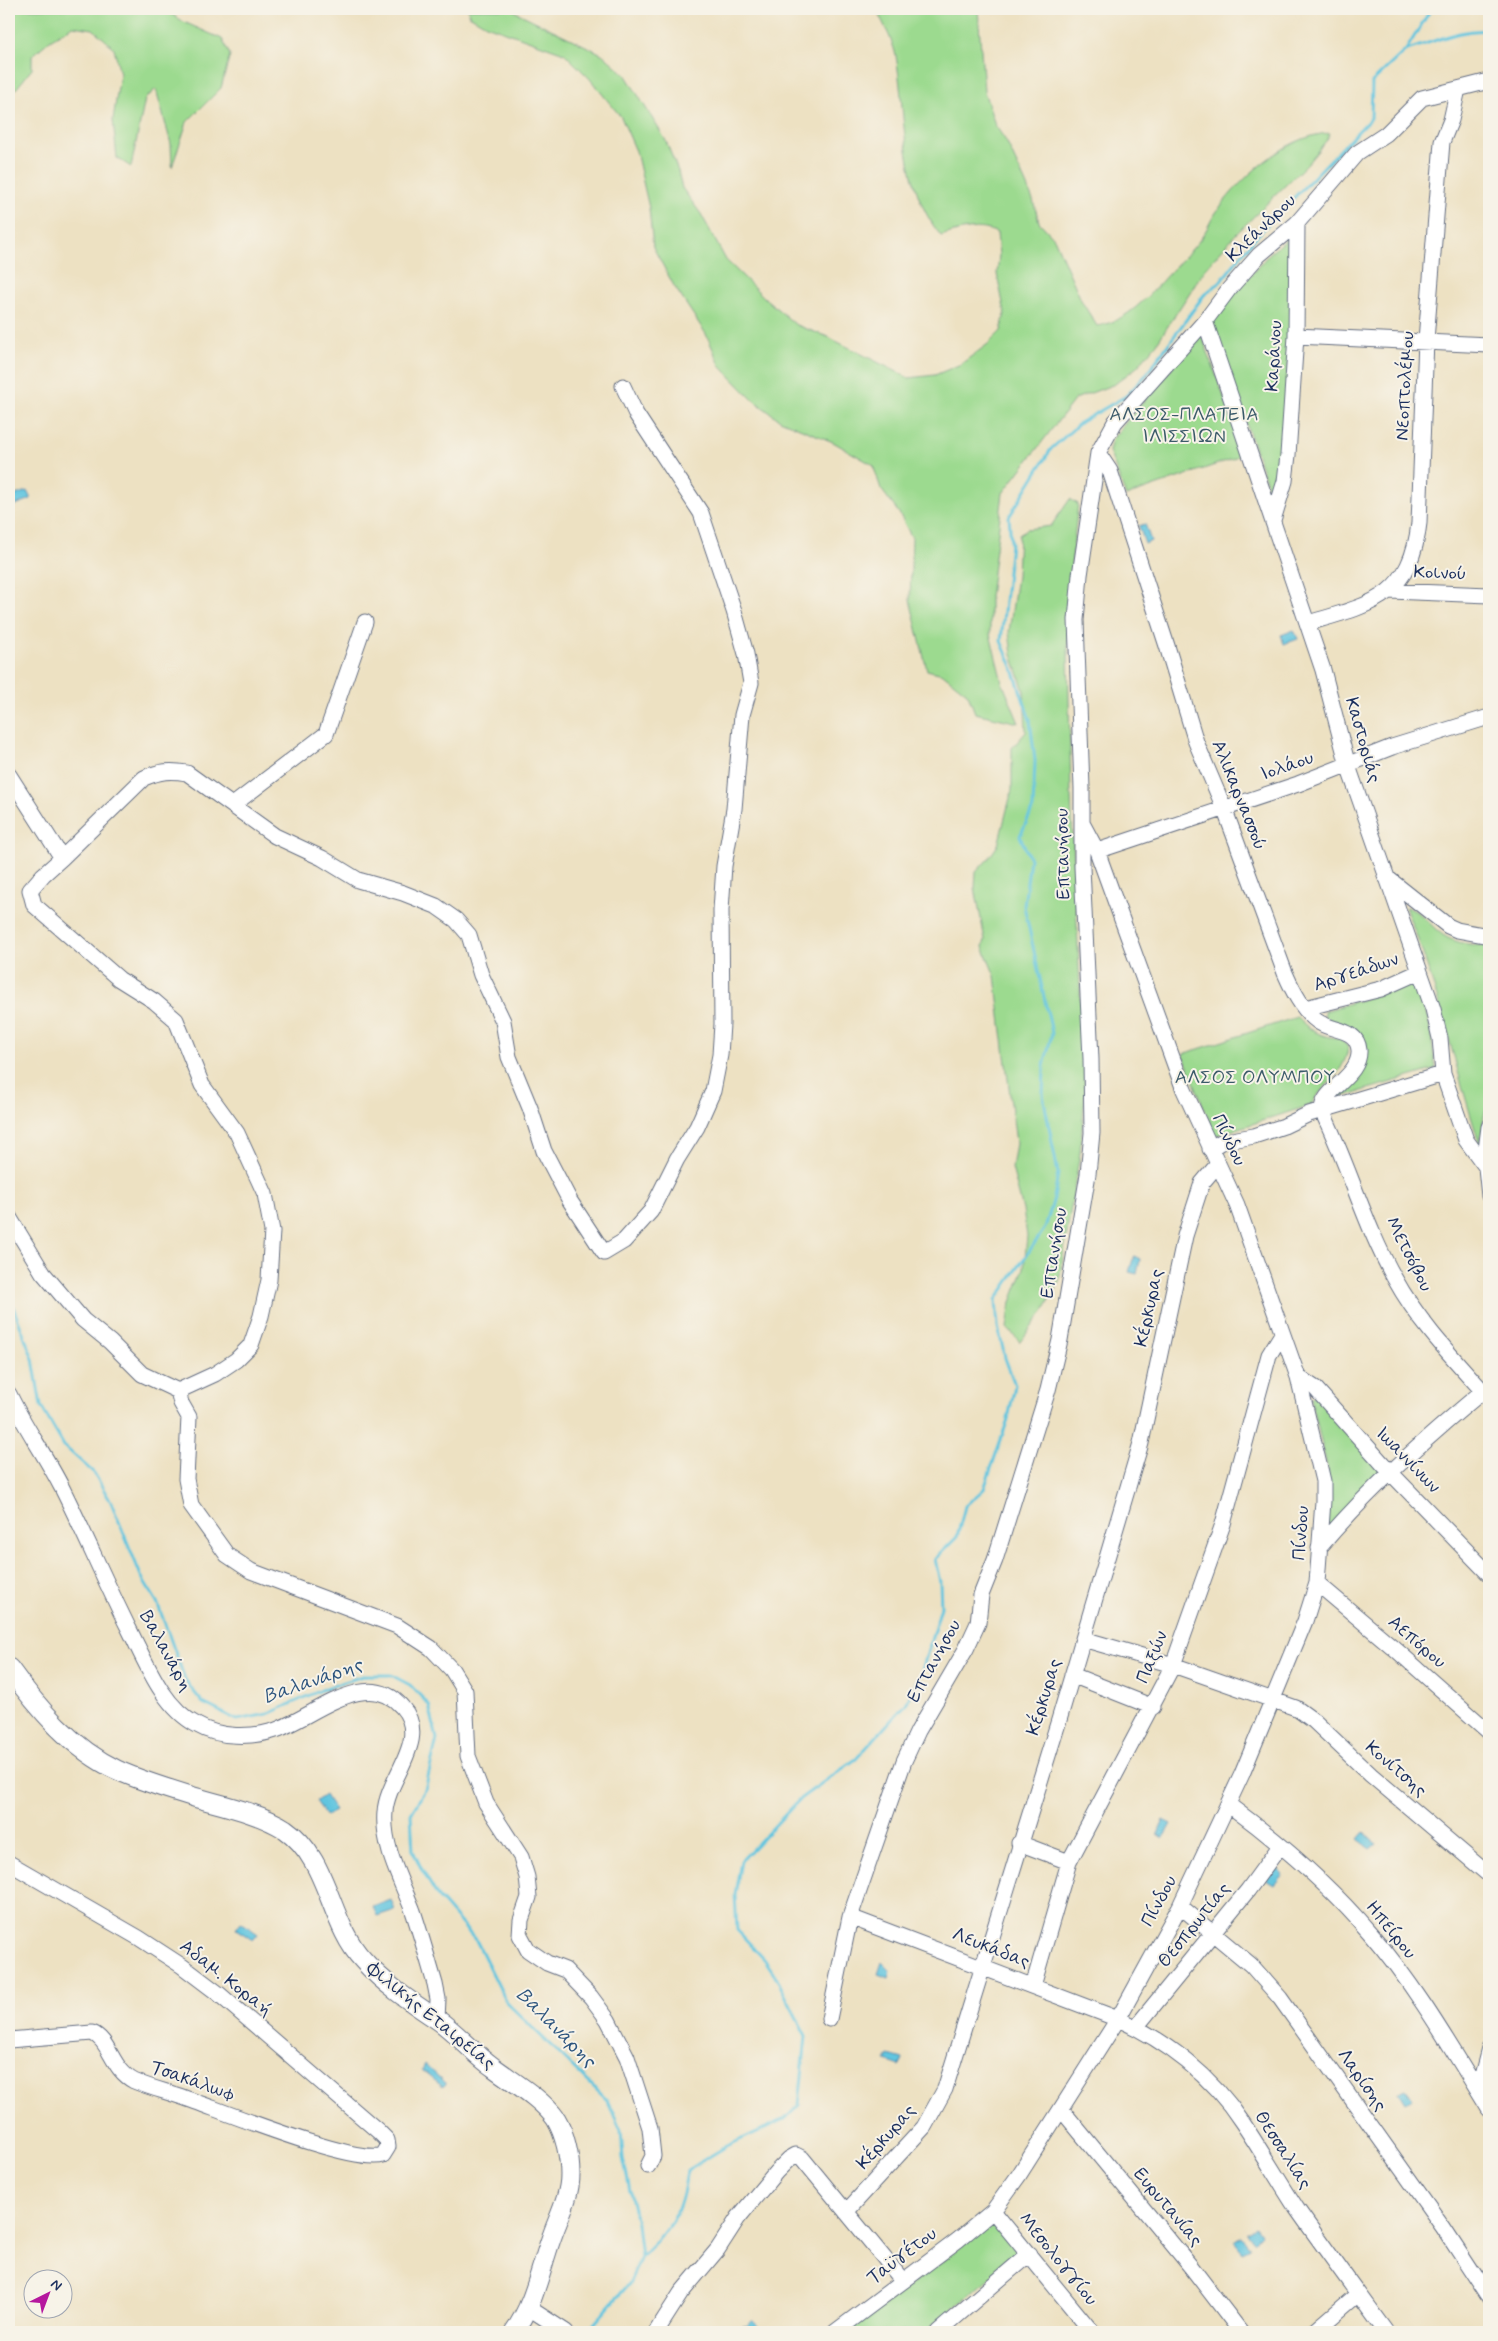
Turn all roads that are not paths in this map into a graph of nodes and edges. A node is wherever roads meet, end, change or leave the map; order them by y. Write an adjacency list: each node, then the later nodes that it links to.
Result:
1 (1489, 81): 2 (street, Κλεάνδρου)
2 (1458, 89): 3 (street, Κλεάνδρου); 6 (street, Νεοπτολέμου)
3 (1298, 223): 4 (street, Κλεάνδρου); 5 (street, Καράνου)
4 (1205, 321): 9 (street, Κλεάνδρου); 10 (street, Καστοριάς)
5 (1296, 336): 6 (street); 10 (street, Καράνου)
6 (1426, 342): 7 (street); 11 (street, Νεοπτολέμου)
7 (1489, 345)
8 (623, 386): 18 (street)
9 (1098, 454): 19 (street, Αλικαρνασσού); 20 (street, Επτανήσου)
10 (1273, 520): 14 (street, Καστοριάς)
11 (1390, 590): 12 (street, Κοινού); 14 (street, Νεοπτολέμου)
12 (1489, 594)
13 (365, 622): 18 (street)
14 (1308, 623): 16 (street, Καστοριάς)
15 (1489, 717): 16 (street, Ιολάου)
16 (1348, 766): 19 (street, Ιολάου); 23 (street, Καστοριάς)
17 (9, 775): 22 (street)
18 (233, 805): 22 (street)
19 (1224, 808): 21 (street, Ιολάου); 26 (street, Αλικαρνασσού)
20 (1081, 821): 21 (street, Πίνδου); 58 (street, Επτανήσου)
21 (1097, 851): 30 (street, Πίνδου)
22 (62, 858): 37 (street)
23 (1386, 876): 24 (street); 25 (street, Καστοριάς)
24 (1489, 936)
25 (1419, 972): 26 (street, Αργεάδων); 27 (street, Καστοριάς)
26 (1305, 1008): 28 (street, Αλικαρνασσού)
27 (1444, 1074): 28 (street); 32 (street, Καστοριάς)
28 (1322, 1112): 30 (street); 39 (street, Μετσόβου)
29 (1489, 1127): 32 (street)
30 (1210, 1149): 31 (street, Πίνδου)
31 (1218, 1164): 35 (street, Πίνδου); 44 (street, Κέρκυρας)
32 (1486, 1167): 33 (street)
33 (1489, 1196)
34 (9, 1216): 37 (street)
35 (1282, 1334): 36 (street, Πίνδου); 45 (street, Παξών)
36 (1298, 1377): 40 (street, Ιωαννίνων); 41 (street, Πίνδου)
37 (178, 1391): 72 (street)
38 (9, 1394): 62 (street, Βαλανάρη)
39 (1486, 1394): 40 (street)
40 (1390, 1472): 41 (street); 42 (street, Ιωαννίνων)
41 (1319, 1548): 43 (street, Πίνδου)
42 (1489, 1574)
43 (1317, 1583): 48 (street, Πίνδου); 50 (street, Αεπόρου)
44 (1083, 1639): 45 (street, Κονίτσης); 47 (street, Κέρκυρας)
45 (1173, 1665): 48 (street, Κονίτσης); 49 (street, Παξών)
46 (9, 1668): 62 (main road, Φιλικής Εταιρείας)
47 (1072, 1675): 49 (street); 52 (street, Κέρκυρας)
48 (1272, 1700): 51 (street, Πίνδου); 56 (street, Κονίτσης)
49 (1153, 1707): 54 (street, Παξών)
50 (1489, 1732)
51 (1229, 1805): 53 (street, Ηπείρου); 57 (street, Πίνδου)
52 (1019, 1843): 54 (street); 60 (street, Κέρκυρας)
53 (1280, 1846): 59 (street, Θεσπρωτίας); 68 (street, Ηπείρου)
54 (1069, 1862): 61 (street, Παξών)
55 (9, 1863): 71 (street, Αδαμ. Κοραή)
56 (1489, 1875)
57 (1180, 1906): 59 (street, Λαρίσης); 64 (street, Πίνδου)
58 (850, 1917): 60 (street, Λευκάδας); 63 (street, Επτανήσου)
59 (1211, 1934): 65 (street, Θεσπρωτίας); 78 (street, Λαρίσης)
60 (982, 1966): 61 (street, Λευκάδας); 74 (street, Κέρκυρας)
61 (1034, 1986): 64 (street, Λευκάδας)
62 (437, 2019): 79 (main road, Φιλικής Εταιρείας)
63 (829, 2019)
64 (1118, 2019): 65 (street, Θεσσαλίας); 69 (street, Πίνδου)
65 (1136, 2027): 77 (street, Θεσσαλίας)
66 (9, 2040): 71 (street, Τσακάλωφ)
67 (1489, 2049): 68 (street)
68 (1478, 2091): 70 (street, Ηπείρου)
69 (1061, 2109): 73 (street, Πίνδου); 86 (street, Ευρυτανίας)
70 (1489, 2109)
71 (383, 2154)
72 (648, 2166)
73 (993, 2211): 75 (street, Μεσολογγίου); 76 (street, Ταϋγέτου)
74 (846, 2212): 76 (street); 83 (street)
75 (1029, 2254): 81 (street); 85 (street, Μεσολογγίου)
76 (902, 2280): 84 (street, Ταϋγέτου)
77 (1358, 2294): 87 (street); 88 (street, Θεσσαλίας)
78 (1489, 2297)
79 (529, 2308): 80 (street); 82 (main road, Φιλικής Εταιρείας)
80 (560, 2328)
81 (941, 2331)
82 (514, 2332)
83 (656, 2332)
84 (835, 2332)
85 (1092, 2332)
86 (1241, 2332)
87 (1314, 2332)
88 (1386, 2332)

